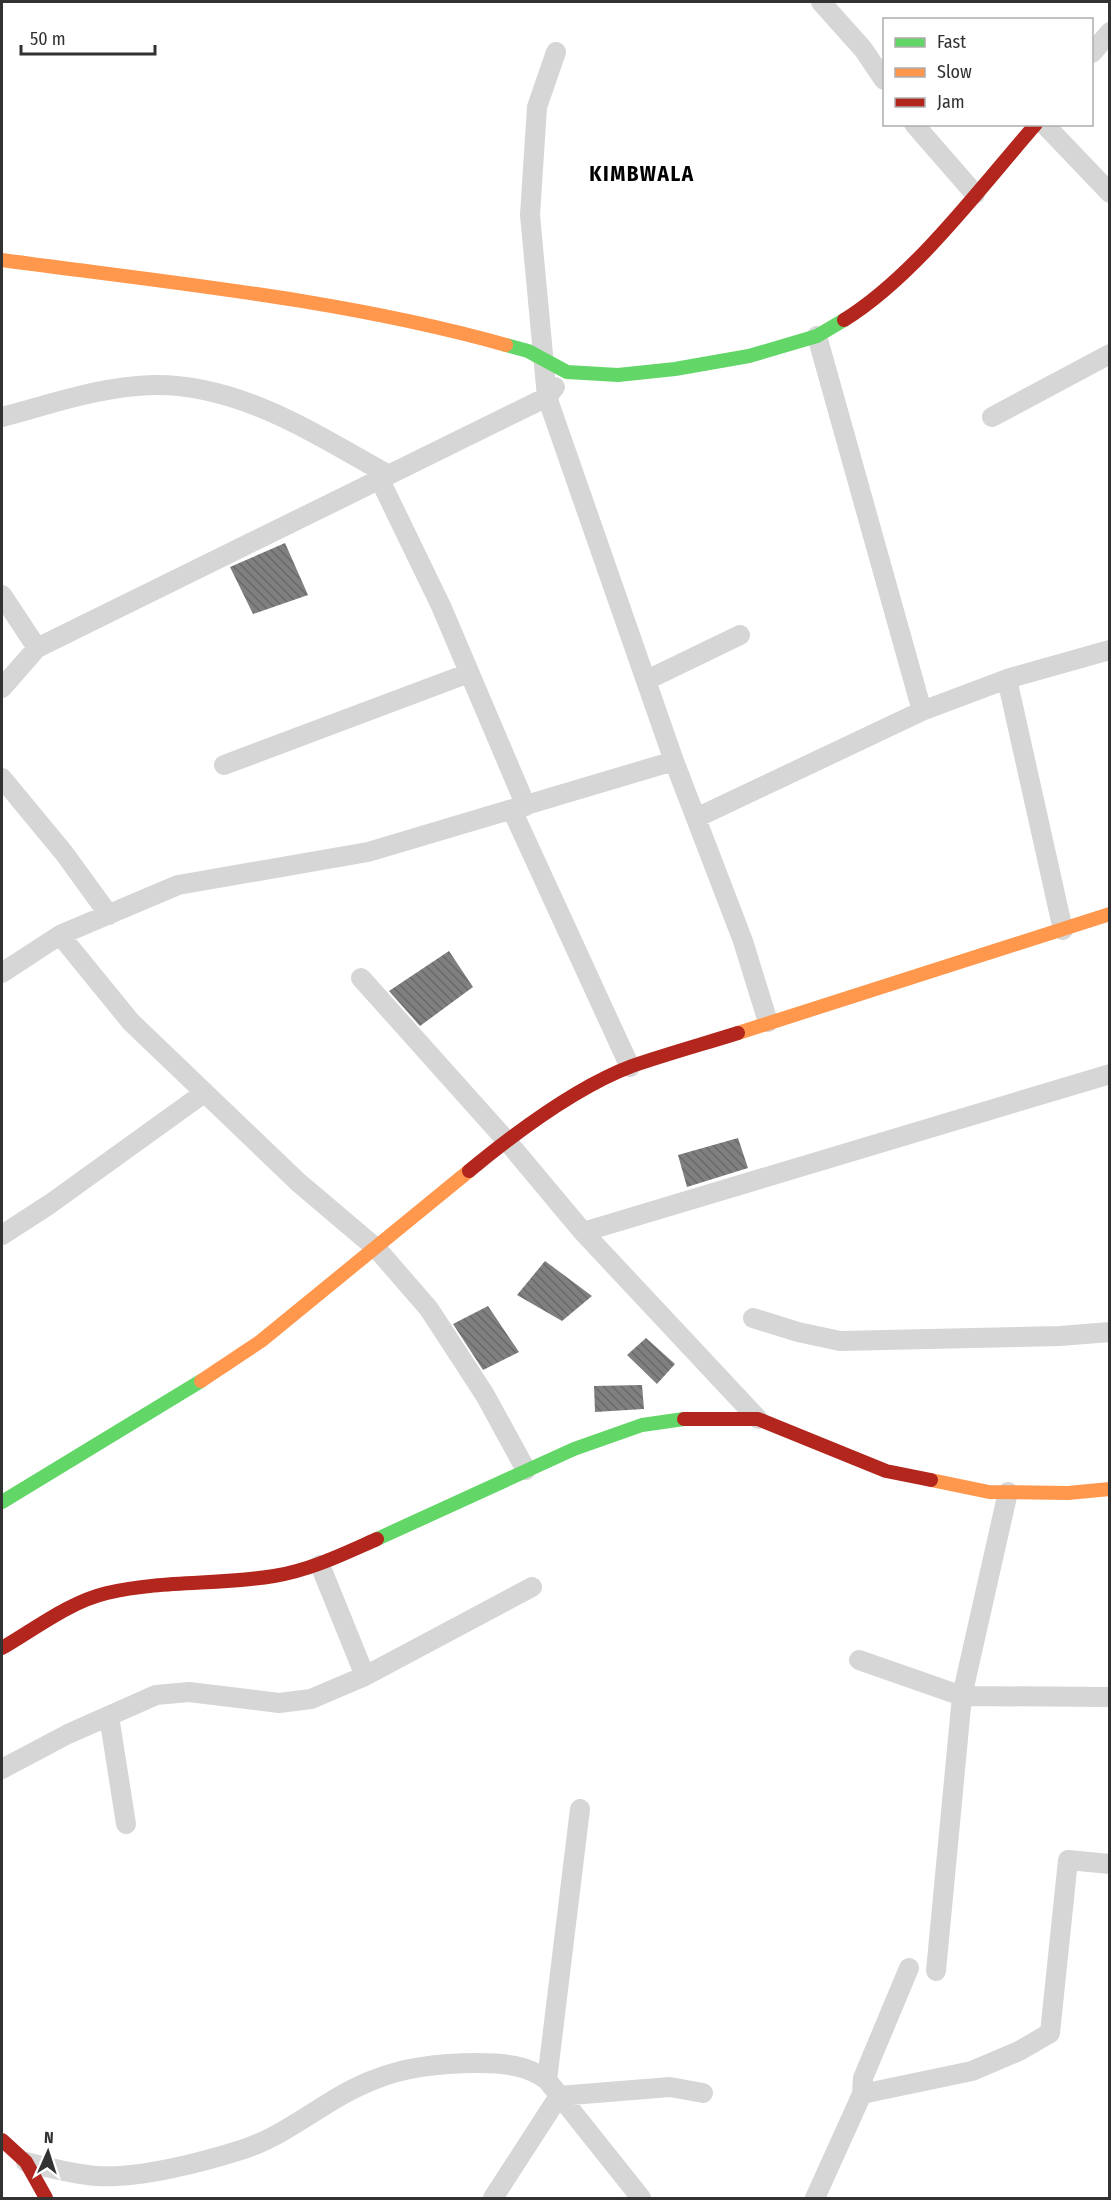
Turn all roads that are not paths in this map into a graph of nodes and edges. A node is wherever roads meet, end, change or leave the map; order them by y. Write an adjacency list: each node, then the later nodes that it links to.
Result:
1 (821, 2): 5 (street)
2 (1110, 32): 4 (street)
3 (556, 52): 14 (street)
4 (1093, 52)
5 (883, 77)
6 (916, 126): 10 (street)
7 (1034, 126): 10 (street)
8 (1046, 126): 9 (street)
9 (1110, 193)
10 (975, 194): 12 (street)
11 (2, 260): 14 (street)
12 (817, 336): 15 (street); 28 (street)
13 (1110, 354): 18 (street)
14 (545, 360): 15 (street); 16 (street)
15 (567, 372): 16 (street)
16 (547, 397): 19 (street); 26 (street)
17 (2, 417): 19 (street)
18 (992, 417)
19 (383, 476): 22 (street); 24 (street)
20 (2, 595): 22 (street)
21 (740, 635): 26 (street)
22 (37, 648): 27 (street)
23 (1110, 650): 25 (street)
24 (470, 673): 30 (street); 32 (street)
25 (1007, 679): 28 (street); 36 (street)
26 (647, 680): 29 (street)
27 (2, 688)
28 (922, 711): 33 (street)
29 (674, 761): 32 (street); 33 (street)
30 (224, 765)
31 (2, 778): 35 (street)
32 (519, 808): 35 (street); 41 (street)
33 (696, 818): 40 (street)
34 (1110, 914): 36 (street)
35 (109, 915): 37 (street)
36 (1063, 930): 40 (street)
37 (60, 935): 38 (street); 43 (street)
38 (2, 973)
39 (361, 978): 44 (street)
40 (768, 1022): 41 (street)
41 (630, 1067): 44 (street)
42 (1110, 1074): 45 (street)
43 (204, 1093): 46 (street); 47 (street)
44 (506, 1140): 45 (street); 47 (street)
45 (583, 1232): 50 (street)
46 (2, 1235)
47 (377, 1249): 51 (street); 54 (street)
48 (753, 1318): 49 (street)
49 (1110, 1332)
50 (758, 1419): 51 (street); 53 (street)
51 (526, 1470): 55 (street)
52 (1110, 1489): 53 (street)
53 (1008, 1492): 60 (street)
54 (4, 1496)
55 (320, 1565): 57 (street); 59 (street)
56 (532, 1587): 59 (street)
57 (2, 1648)
58 (859, 1660): 60 (street)
59 (365, 1676): 62 (street)
60 (962, 1696): 61 (street); 68 (street)
61 (1109, 1699)
62 (109, 1716): 63 (street); 65 (street)
63 (2, 1769)
64 (580, 1809): 69 (street)
65 (126, 1824)
66 (1110, 1864): 71 (street)
67 (909, 1968): 71 (street)
68 (936, 1971)
69 (547, 2080): 72 (street); 74 (street)
70 (704, 2093): 72 (street)
71 (862, 2094): 78 (street)
72 (559, 2096): 76 (street); 77 (street)
73 (2, 2140): 74 (street)
74 (26, 2162): 75 (street)
75 (46, 2199)
76 (493, 2199)
77 (641, 2199)
78 (814, 2199)

